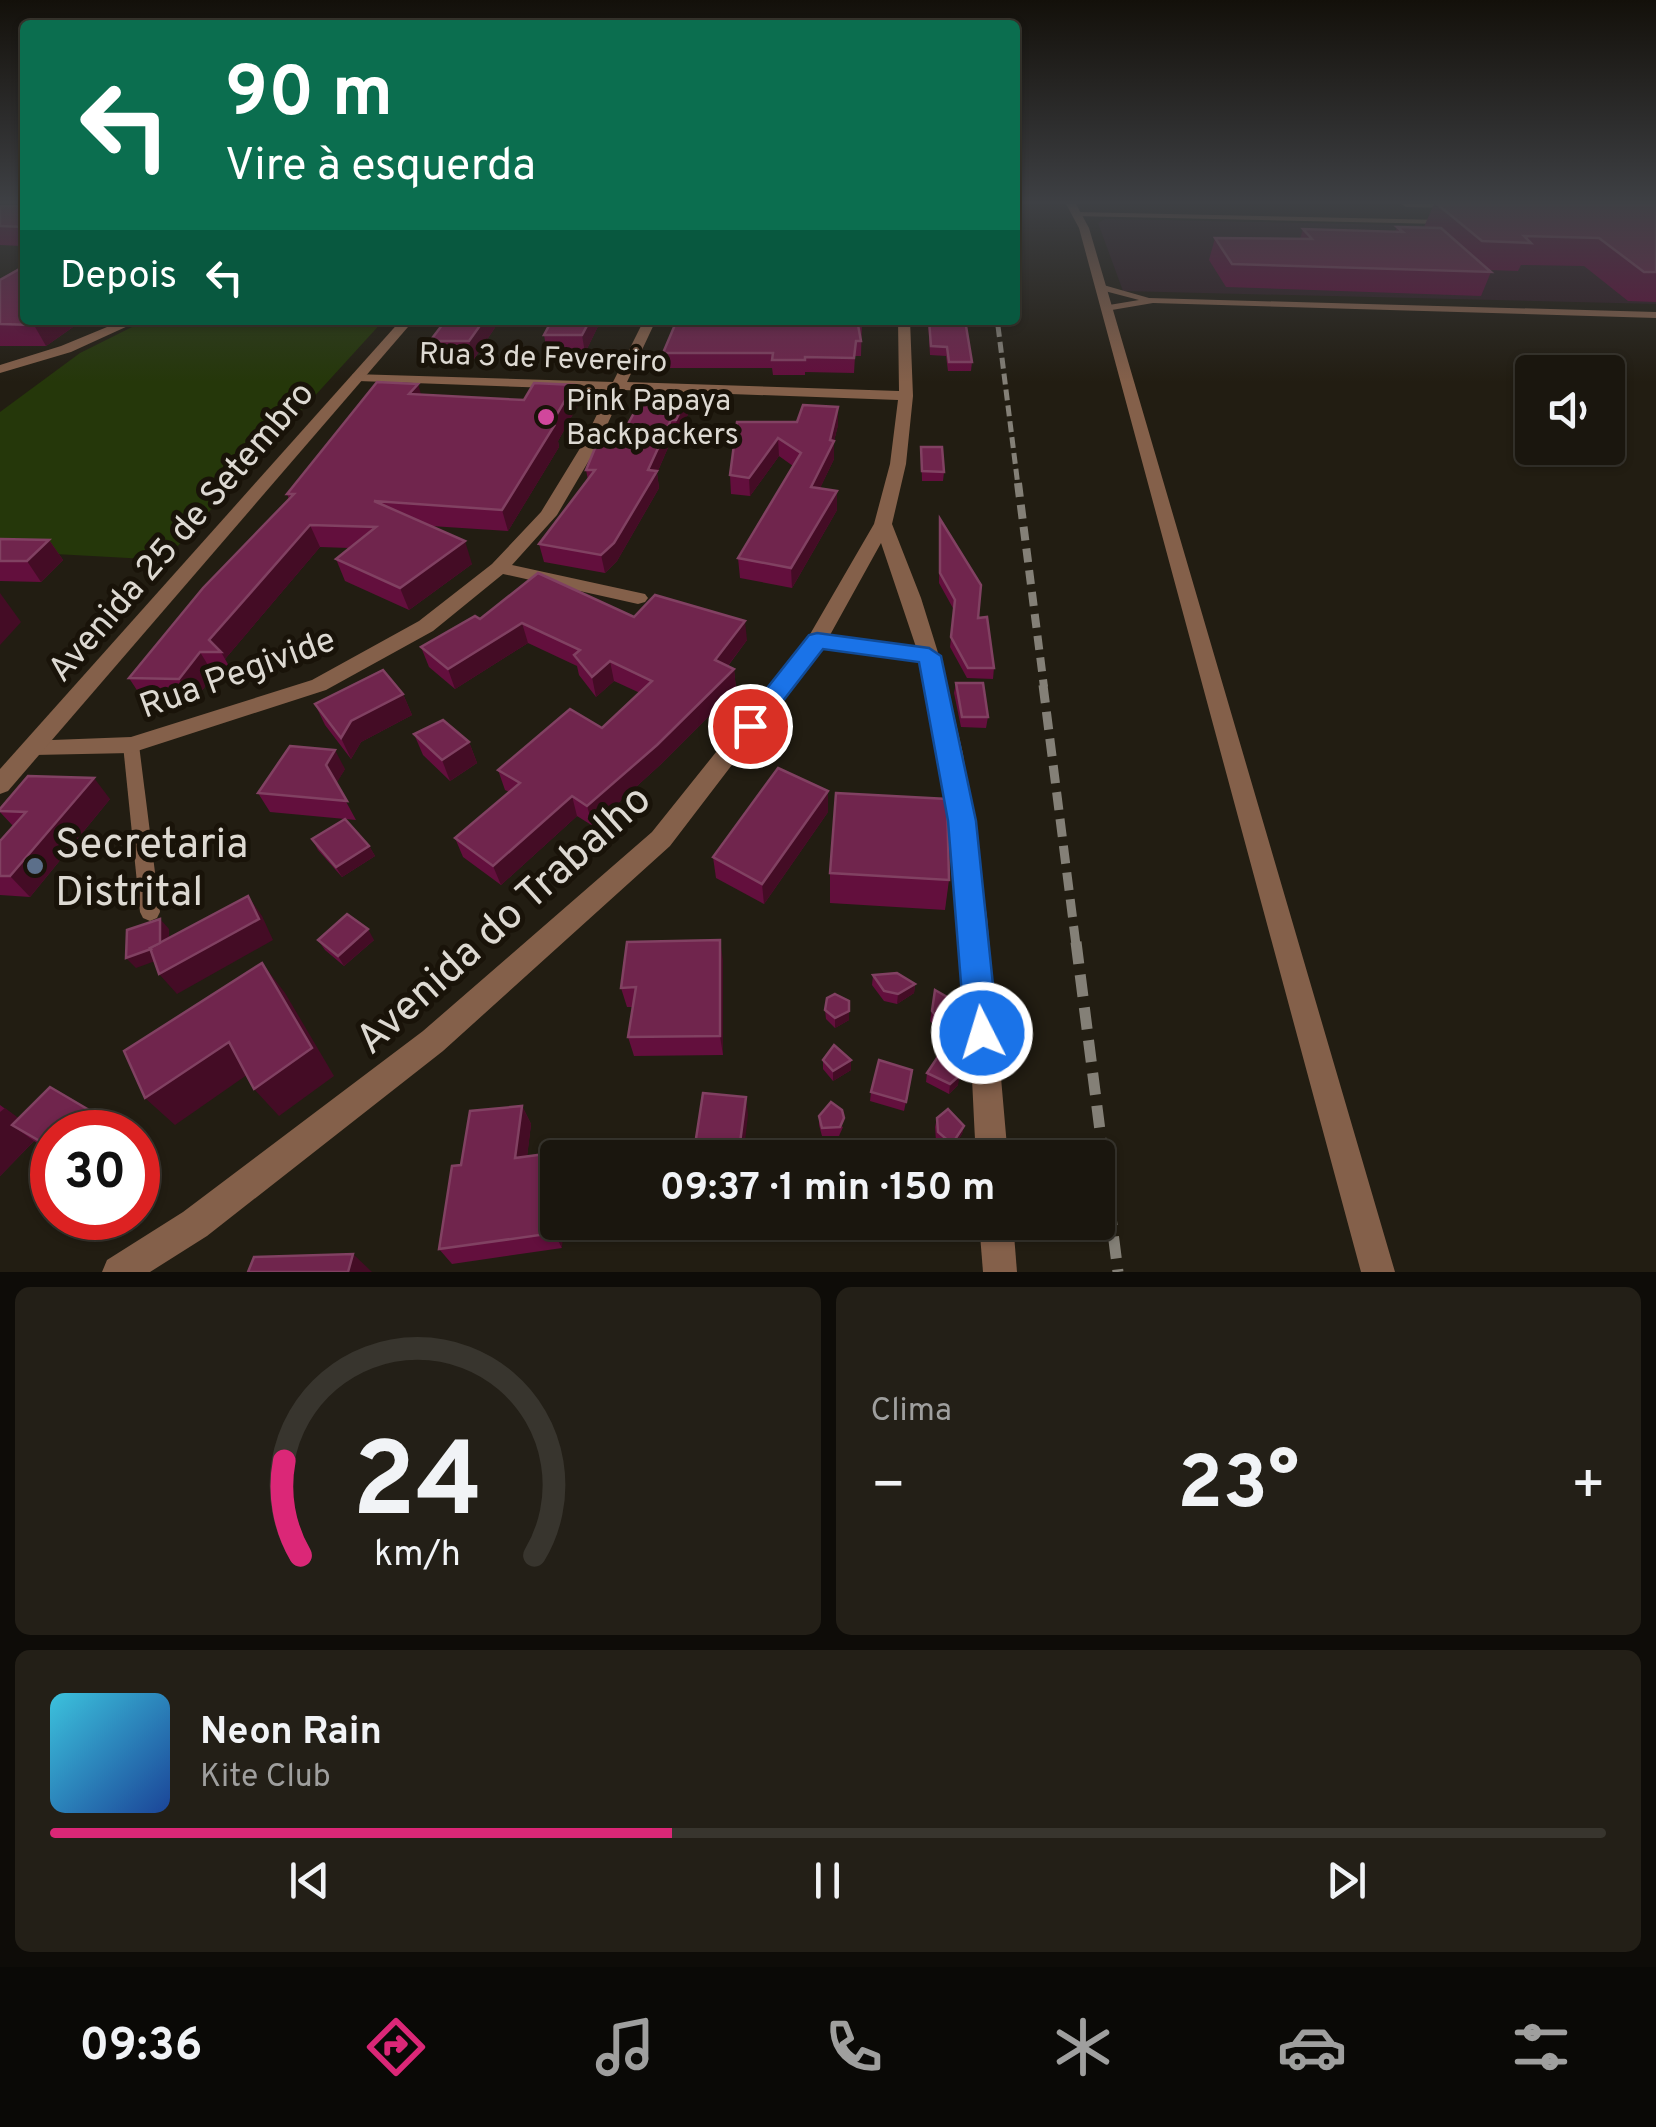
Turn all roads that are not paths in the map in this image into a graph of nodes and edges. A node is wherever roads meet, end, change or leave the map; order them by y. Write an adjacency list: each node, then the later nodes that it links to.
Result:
1 (1092, 263): 2 (street)
2 (1103, 297): 3 (lane); 3 (lane); 26 (street)
3 (1153, 300): 4 (lane)
4 (1656, 315)
5 (123, 325): 9 (street)
6 (404, 325): 10 (street, Avenida 25 de Setembro)
7 (648, 325): 11 (street, Rua Pegivide)
8 (904, 325): 12 (street, Avenida do Trabalho)
9 (0, 369)
10 (358, 377): 11 (street, Rua 3 de Fevereiro); 19 (street, Avenida 25 de Setembro)
11 (618, 388): 12 (street, Rua 3 de Fevereiro); 14 (street, Rua Pegivide)
12 (906, 396): 13 (street, Avenida do Trabalho)
13 (883, 524): 16 (street, Avenida do Trabalho); 17 (street)
14 (499, 568): 15 (street); 18 (street, Rua Pegivide)
15 (638, 598)
16 (817, 640): 17 (street); 24 (street, Avenida do Trabalho)
17 (929, 656): 22 (street)
18 (131, 744): 19 (street, Rua Pegivide); 21 (lane)
19 (34, 747): 20 (street, Avenida 25 de Setembro)
20 (0, 785)
21 (150, 912)
22 (990, 1140)
23 (997, 1240): 25 (street)
24 (119, 1272)
25 (1000, 1272)
26 (1378, 1272)

